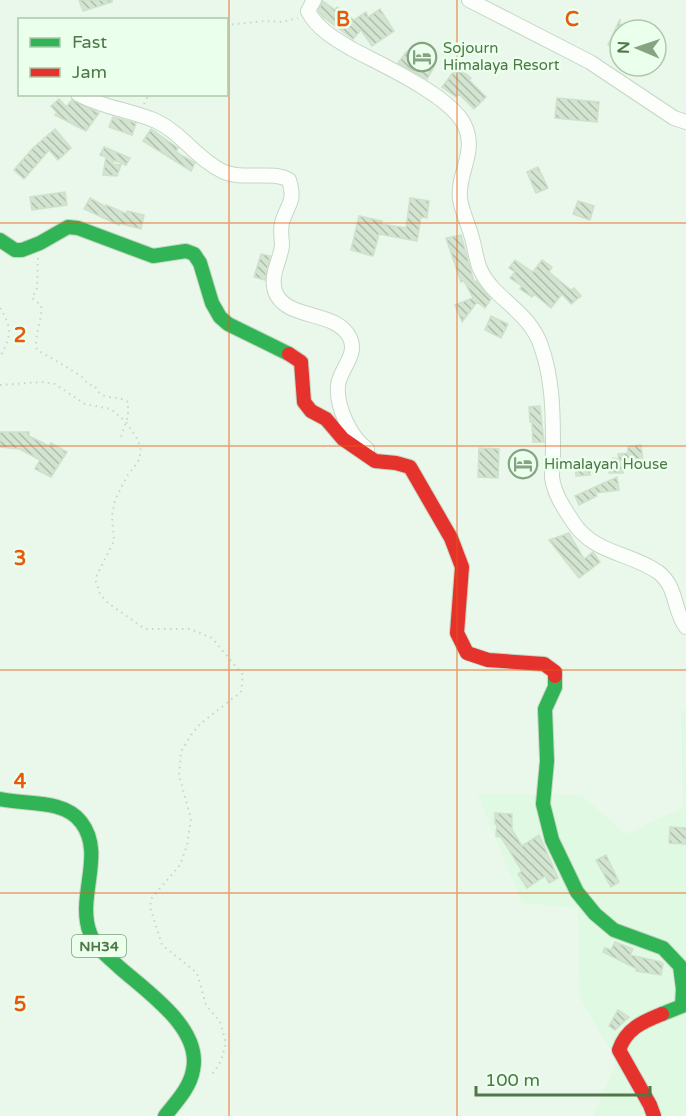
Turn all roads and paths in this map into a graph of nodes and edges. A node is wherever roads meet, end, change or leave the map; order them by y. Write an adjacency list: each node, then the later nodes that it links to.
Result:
1 (469, 0): 5 (street)
2 (311, 6): 3 (path); 14 (street)
3 (228, 25)
4 (82, 96): 13 (street)
5 (686, 122)
6 (0, 240): 7 (main road)
7 (22, 250): 11 (path); 13 (main road)
8 (0, 308): 9 (path)
9 (0, 357)
10 (0, 385): 11 (path)
11 (126, 422): 12 (path); 16 (path)
12 (120, 440)
13 (396, 463): 18 (main road)
14 (686, 627)
15 (0, 799): 16 (main road, NH34)
16 (190, 1082): 17 (main road, NH34)
17 (165, 1116)
18 (654, 1116)

